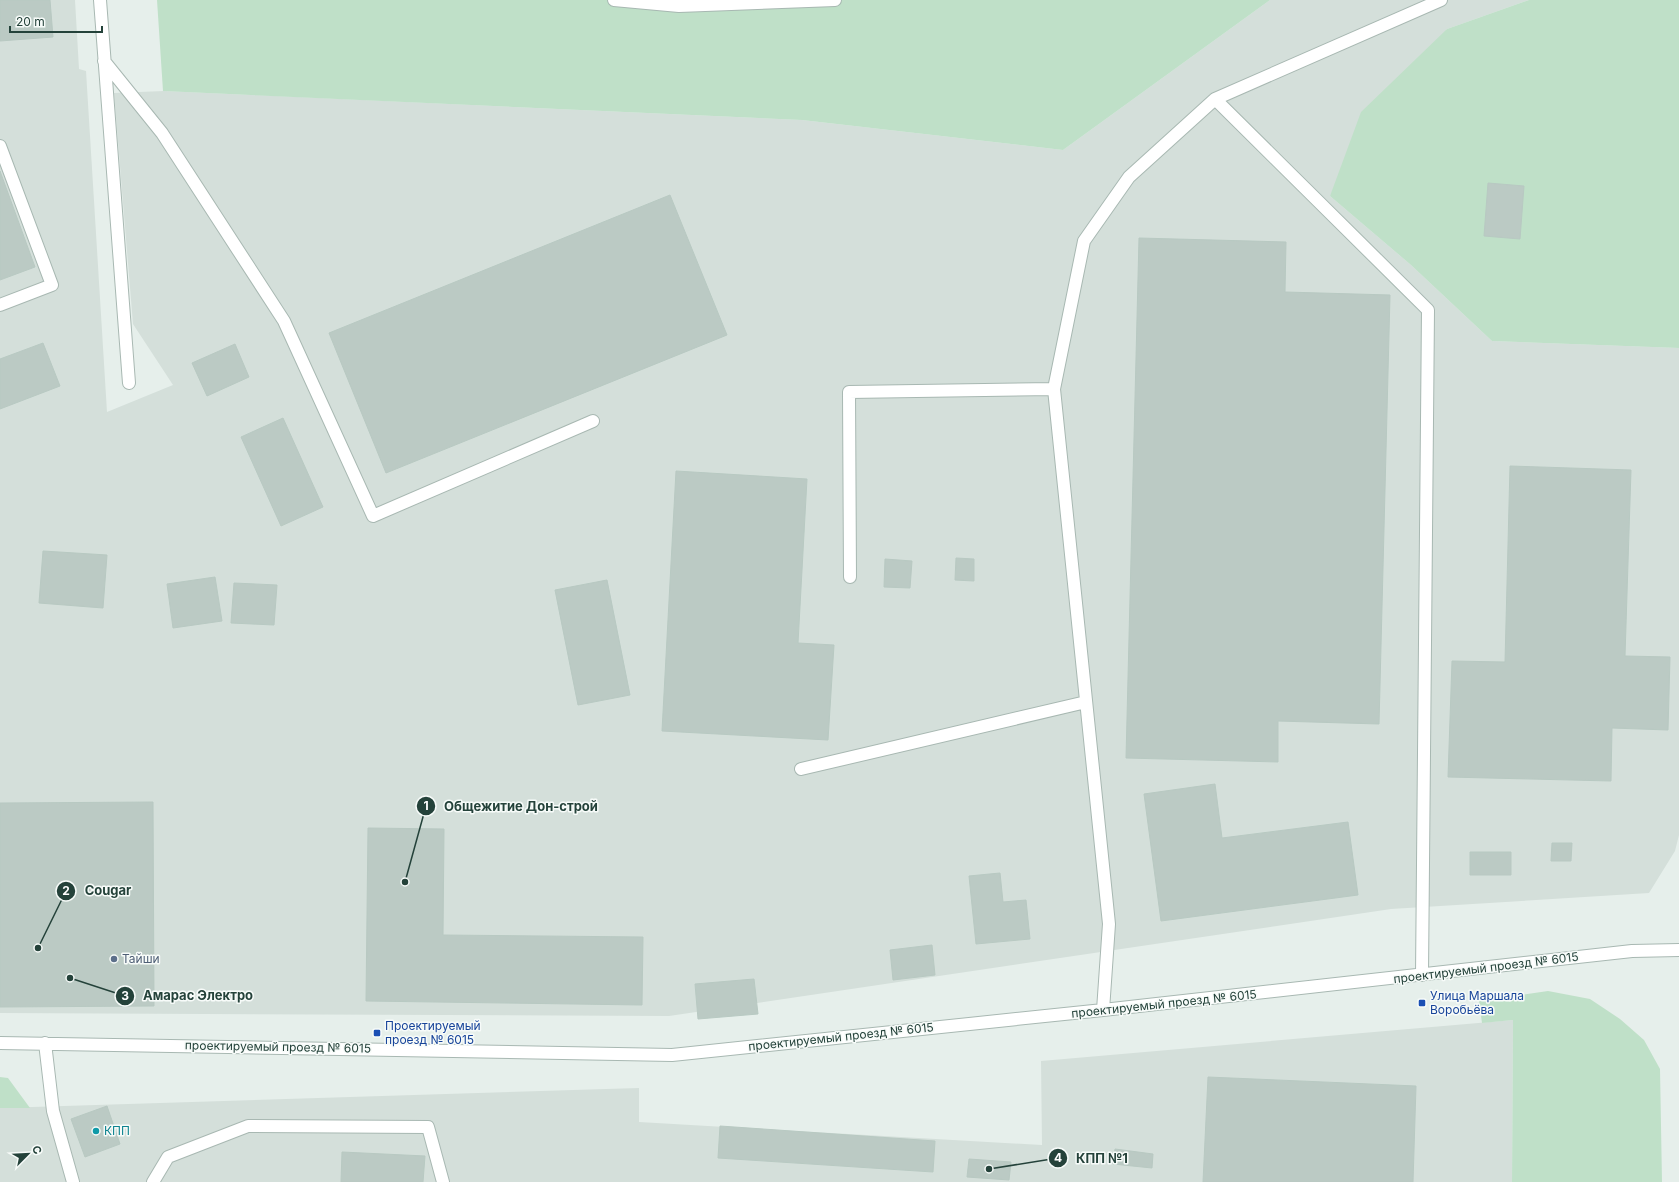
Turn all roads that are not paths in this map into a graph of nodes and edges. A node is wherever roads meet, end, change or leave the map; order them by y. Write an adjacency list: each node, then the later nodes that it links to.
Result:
1 (100, 0): 5 (street)
2 (614, 0): 3 (street)
3 (836, 0)
4 (1441, 0): 6 (street)
5 (104, 61): 9 (street); 11 (street)
6 (1215, 99): 10 (street); 16 (street)
7 (0, 146): 8 (street)
8 (0, 305)
9 (129, 383)
10 (1054, 389): 12 (street); 13 (street)
11 (593, 421)
12 (850, 577)
13 (1086, 702): 14 (street); 17 (street)
14 (801, 769)
15 (1679, 950): 16 (street, проектируемый проезд № 6015)
16 (1422, 975): 17 (street, проектируемый проезд № 6015)
17 (1103, 1010): 18 (street, проектируемый проезд № 6015)
18 (45, 1042): 19 (street, проектируемый проезд № 6015); 20 (street)
19 (0, 1043)
20 (73, 1182)
21 (153, 1182): 22 (street)
22 (443, 1182)

